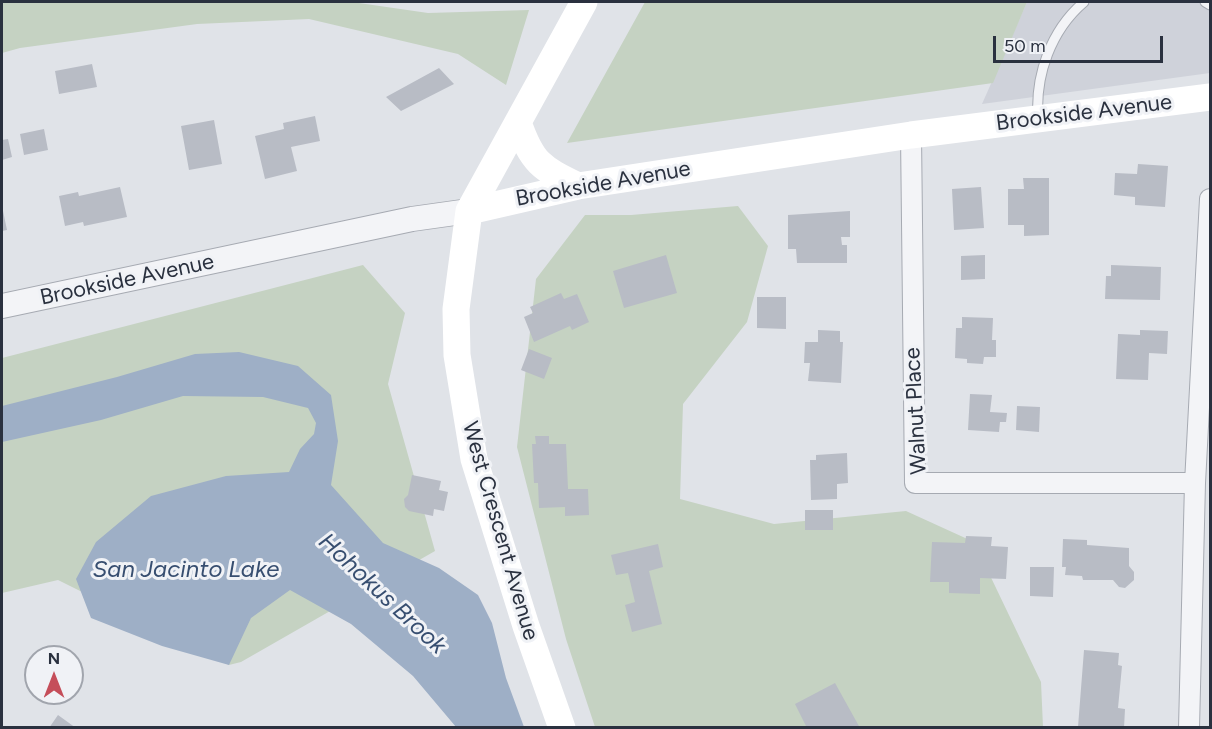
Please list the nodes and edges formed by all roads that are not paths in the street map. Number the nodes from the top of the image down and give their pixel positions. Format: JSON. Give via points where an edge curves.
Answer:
{"nodes":[{"id":1,"x":584,"y":2,"type":"edge"},
{"id":2,"x":1084,"y":2,"type":"edge"},
{"id":3,"x":1205,"y":2,"type":"edge"},
{"id":4,"x":1210,"y":5,"type":"edge"},
{"id":5,"x":1210,"y":97,"type":"edge"},
{"id":6,"x":1038,"y":119,"type":"junction"},
{"id":7,"x":518,"y":122,"type":"junction"},
{"id":8,"x":910,"y":135,"type":"junction"},
{"id":9,"x":578,"y":186,"type":"junction"},
{"id":10,"x":1210,"y":198,"type":"edge"},
{"id":11,"x":469,"y":211,"type":"junction"},
{"id":12,"x":2,"y":306,"type":"edge"},
{"id":13,"x":1195,"y":483,"type":"junction"},
{"id":14,"x":562,"y":728,"type":"edge"},
{"id":15,"x":1189,"y":728,"type":"edge"}],
"edges":[{"from":1,"to":7,"type":"main road","name":"West Crescent Avenue"},
{"from":2,"to":6,"type":"lane","via":[[1052,45],[1042,68],[1036,96]]},
{"from":3,"to":4,"type":"lane"},
{"from":5,"to":6,"type":"main road","name":"Brookside Avenue"},
{"from":6,"to":8,"type":"main road","name":"Brookside Avenue"},
{"from":7,"to":9,"type":"main road","via":[[541,167]]},
{"from":7,"to":11,"type":"main road","name":"West Crescent Avenue"},
{"from":8,"to":9,"type":"main road","name":"Brookside Avenue"},
{"from":8,"to":13,"type":"street","name":"Walnut Place","via":[[915,483]]},
{"from":9,"to":11,"type":"main road","name":"Brookside Avenue"},
{"from":10,"to":13,"type":"street"},
{"from":11,"to":12,"type":"street","name":"Brookside Avenue","via":[[412,219]]},
{"from":11,"to":14,"type":"main road","name":"West Crescent Avenue","via":[[456,309],[463,401],[474,459]]},
{"from":13,"to":15,"type":"street"}]}
